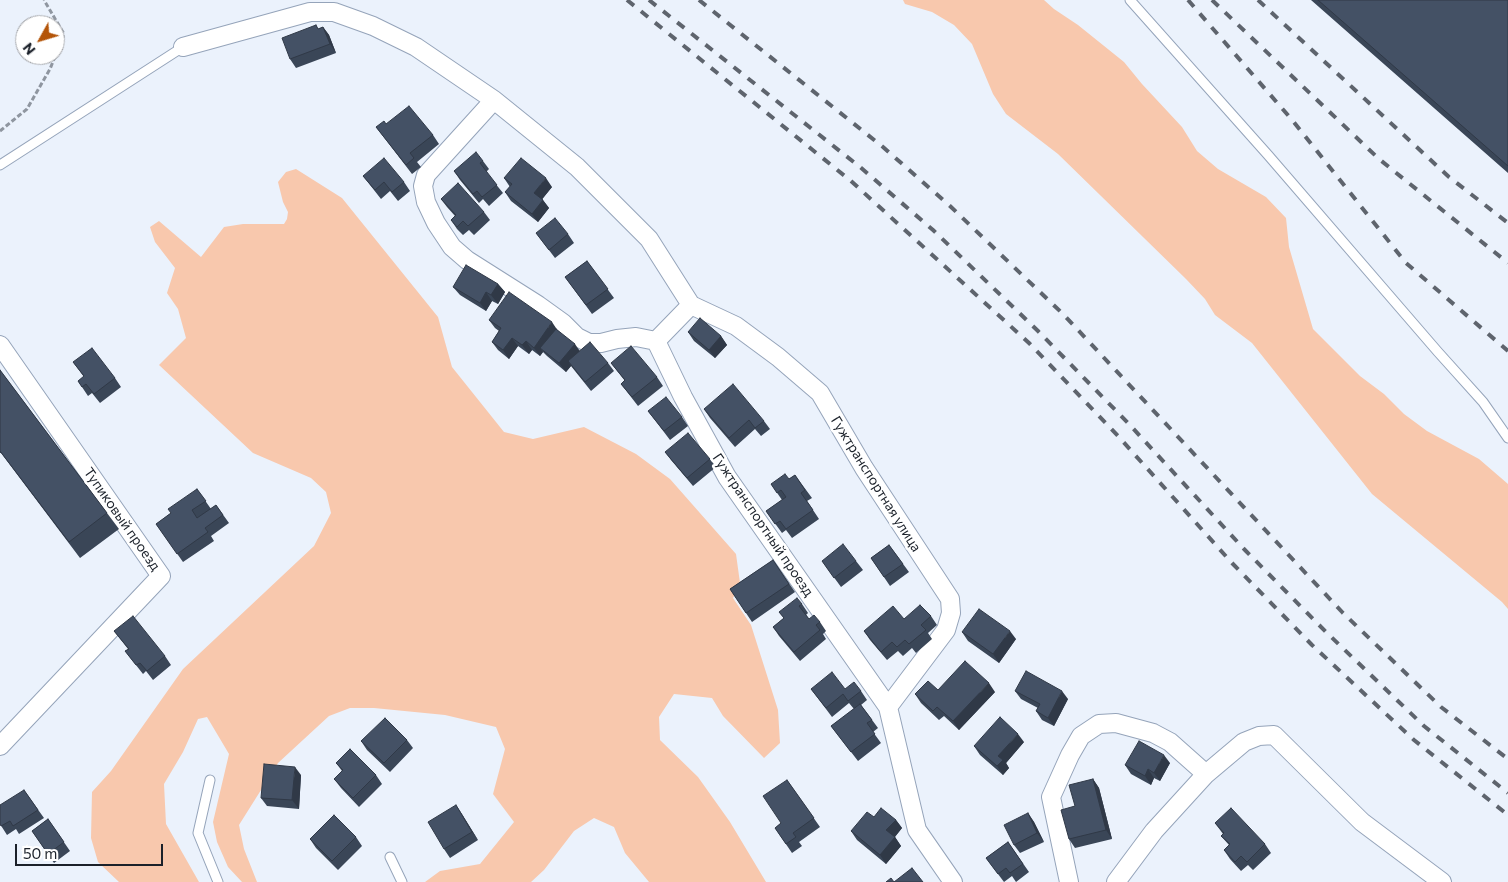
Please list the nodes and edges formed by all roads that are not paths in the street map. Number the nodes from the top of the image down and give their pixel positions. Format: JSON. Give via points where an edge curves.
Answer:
{"nodes":[{"id":1,"x":1130,"y":0,"type":"edge"},
{"id":2,"x":183,"y":46,"type":"joint"},
{"id":3,"x":494,"y":100,"type":"junction"},
{"id":4,"x":0,"y":165,"type":"edge"},
{"id":5,"x":691,"y":305,"type":"junction"},
{"id":6,"x":656,"y":341,"type":"junction"},
{"id":7,"x":0,"y":345,"type":"edge"},
{"id":8,"x":1508,"y":438,"type":"edge"},
{"id":9,"x":888,"y":707,"type":"junction"},
{"id":10,"x":0,"y":746,"type":"edge"},
{"id":11,"x":1206,"y":774,"type":"junction"},
{"id":12,"x":210,"y":780,"type":"dead end"},
{"id":13,"x":390,"y":857,"type":"dead end"},
{"id":14,"x":218,"y":882,"type":"edge"},
{"id":15,"x":402,"y":882,"type":"edge"},
{"id":16,"x":953,"y":882,"type":"edge"},
{"id":17,"x":1069,"y":882,"type":"edge"},
{"id":18,"x":1116,"y":882,"type":"edge"},
{"id":19,"x":1442,"y":882,"type":"edge"}],
"edges":[{"from":1,"to":8,"type":"lane","via":[[1483,402]]},
{"from":2,"to":3,"type":"street","via":[[310,12],[334,12],[416,47]]},
{"from":2,"to":4,"type":"lane"},
{"from":3,"to":5,"type":"street","via":[[577,167],[649,239]]},
{"from":3,"to":6,"type":"street","via":[[424,180],[426,202],[446,239],[467,260],[538,304],[577,337],[589,343],[636,337]]},
{"from":5,"to":6,"type":"street"},
{"from":5,"to":9,"type":"street","name":"Гужтранспортная улица","via":[[736,326],[778,356],[820,393],[864,468],[950,599],[952,612],[946,630]]},
{"from":6,"to":9,"type":"street","name":"Гужтранспортный проезд","via":[[727,477]]},
{"from":7,"to":10,"type":"street","name":"Тупиковый проезд","via":[[161,576]]},
{"from":9,"to":16,"type":"street","name":"Гужтранспортный проезд","via":[[917,830]]},
{"from":11,"to":17,"type":"street","via":[[1170,742],[1135,726],[1099,724],[1081,736],[1051,796]]},
{"from":11,"to":18,"type":"street","via":[[1154,831]]},
{"from":11,"to":19,"type":"street","via":[[1244,742],[1259,736],[1274,736],[1362,822]]},
{"from":12,"to":14,"type":"lane","via":[[198,833]]},
{"from":13,"to":15,"type":"lane"}]}
